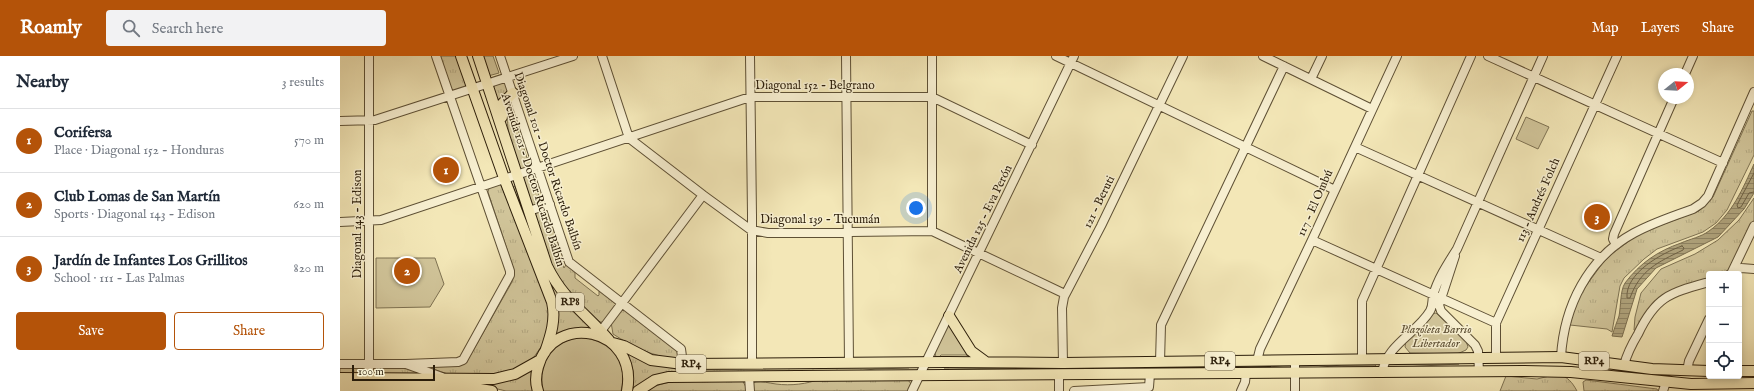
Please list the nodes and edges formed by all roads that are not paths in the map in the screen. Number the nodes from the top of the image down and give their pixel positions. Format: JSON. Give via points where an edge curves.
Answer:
{"nodes":[{"id":1,"x":369,"y":56,"type":"edge"},
{"id":2,"x":436,"y":56,"type":"edge"},
{"id":3,"x":461,"y":56,"type":"edge"},
{"id":4,"x":478,"y":56,"type":"edge"},
{"id":5,"x":500,"y":56,"type":"edge"},
{"id":6,"x":573,"y":56,"type":"edge"},
{"id":7,"x":602,"y":56,"type":"edge"},
{"id":8,"x":750,"y":56,"type":"edge"},
{"id":9,"x":846,"y":56,"type":"edge"},
{"id":10,"x":932,"y":56,"type":"edge"},
{"id":11,"x":1056,"y":56,"type":"edge"},
{"id":12,"x":1183,"y":56,"type":"edge"},
{"id":13,"x":1263,"y":56,"type":"edge"},
{"id":14,"x":1322,"y":56,"type":"edge"},
{"id":15,"x":1397,"y":56,"type":"edge"},
{"id":16,"x":1471,"y":56,"type":"edge"},
{"id":17,"x":1488,"y":56,"type":"edge"},
{"id":18,"x":1543,"y":56,"type":"edge"},
{"id":19,"x":1617,"y":56,"type":"edge"},
{"id":20,"x":1693,"y":56,"type":"edge"},
{"id":21,"x":1072,"y":60,"type":"edge"},
{"id":22,"x":1284,"y":66,"type":"junction"},
{"id":23,"x":1688,"y":68,"type":"edge"},
{"id":24,"x":507,"y":77,"type":"junction"},
{"id":25,"x":1534,"y":77,"type":"junction"},
{"id":26,"x":1311,"y":79,"type":"junction"},
{"id":27,"x":488,"y":84,"type":"junction"},
{"id":28,"x":472,"y":88,"type":"junction"},
{"id":29,"x":1754,"y":92,"type":"edge"},
{"id":30,"x":513,"y":93,"type":"junction"},
{"id":31,"x":450,"y":96,"type":"junction"},
{"id":32,"x":750,"y":97,"type":"junction"},
{"id":33,"x":846,"y":97,"type":"junction"},
{"id":34,"x":932,"y":97,"type":"junction"},
{"id":35,"x":1671,"y":104,"type":"edge"},
{"id":36,"x":1594,"y":105,"type":"junction"},
{"id":37,"x":1159,"y":106,"type":"junction"},
{"id":38,"x":1372,"y":108,"type":"junction"},
{"id":39,"x":340,"y":121,"type":"edge"},
{"id":40,"x":369,"y":122,"type":"junction"},
{"id":41,"x":501,"y":125,"type":"junction"},
{"id":42,"x":1658,"y":134,"type":"junction"},
{"id":43,"x":630,"y":138,"type":"junction"},
{"id":44,"x":1032,"y":145,"type":"junction"},
{"id":45,"x":1246,"y":147,"type":"junction"},
{"id":46,"x":1355,"y":147,"type":"junction"},
{"id":47,"x":1723,"y":163,"type":"junction"},
{"id":48,"x":537,"y":168,"type":"junction"},
{"id":49,"x":517,"y":175,"type":"junction"},
{"id":50,"x":1417,"y":175,"type":"junction"},
{"id":51,"x":504,"y":178,"type":"junction"},
{"id":52,"x":481,"y":186,"type":"junction"},
{"id":53,"x":1335,"y":190,"type":"junction"},
{"id":54,"x":703,"y":195,"type":"junction"},
{"id":55,"x":1478,"y":202,"type":"junction"},
{"id":56,"x":550,"y":204,"type":"junction"},
{"id":57,"x":529,"y":211,"type":"junction"},
{"id":58,"x":369,"y":221,"type":"junction"},
{"id":59,"x":340,"y":222,"type":"edge"},
{"id":60,"x":1754,"y":226,"type":"edge"},
{"id":61,"x":1538,"y":229,"type":"junction"},
{"id":62,"x":751,"y":230,"type":"junction"},
{"id":63,"x":932,"y":230,"type":"junction"},
{"id":64,"x":847,"y":232,"type":"junction"},
{"id":65,"x":1312,"y":240,"type":"junction"},
{"id":66,"x":1616,"y":245,"type":"junction"},
{"id":67,"x":980,"y":253,"type":"junction"},
{"id":68,"x":1601,"y":258,"type":"junction"},
{"id":69,"x":1376,"y":269,"type":"junction"},
{"id":70,"x":1754,"y":269,"type":"edge"},
{"id":71,"x":1732,"y":271,"type":"edge"},
{"id":72,"x":1735,"y":271,"type":"edge"},
{"id":73,"x":1706,"y":283,"type":"edge"},
{"id":74,"x":1065,"y":294,"type":"junction"},
{"id":75,"x":1437,"y":297,"type":"junction"},
{"id":76,"x":621,"y":303,"type":"junction"},
{"id":77,"x":949,"y":316,"type":"junction"},
{"id":78,"x":1496,"y":323,"type":"junction"},
{"id":79,"x":1706,"y":325,"type":"edge"},
{"id":80,"x":601,"y":331,"type":"junction"},
{"id":81,"x":611,"y":341,"type":"junction"},
{"id":82,"x":542,"y":356,"type":"junction"},
{"id":83,"x":1561,"y":357,"type":"junction"},
{"id":84,"x":1479,"y":358,"type":"junction"},
{"id":85,"x":1496,"y":358,"type":"junction"},
{"id":86,"x":1362,"y":359,"type":"junction"},
{"id":87,"x":1386,"y":359,"type":"junction"},
{"id":88,"x":1296,"y":360,"type":"junction"},
{"id":89,"x":1257,"y":361,"type":"junction"},
{"id":90,"x":925,"y":362,"type":"junction"},
{"id":91,"x":986,"y":362,"type":"junction"},
{"id":92,"x":1160,"y":362,"type":"junction"},
{"id":93,"x":752,"y":363,"type":"junction"},
{"id":94,"x":849,"y":363,"type":"junction"},
{"id":95,"x":1063,"y":363,"type":"junction"},
{"id":96,"x":340,"y":364,"type":"edge"},
{"id":97,"x":370,"y":364,"type":"junction"},
{"id":98,"x":406,"y":364,"type":"junction"},
{"id":99,"x":683,"y":364,"type":"junction"},
{"id":100,"x":1624,"y":365,"type":"junction"},
{"id":101,"x":1687,"y":371,"type":"junction"},
{"id":102,"x":1706,"y":371,"type":"edge"},
{"id":103,"x":1742,"y":371,"type":"edge"},
{"id":104,"x":1754,"y":371,"type":"edge"},
{"id":105,"x":1479,"y":372,"type":"junction"},
{"id":106,"x":1246,"y":373,"type":"junction"},
{"id":107,"x":1296,"y":373,"type":"junction"},
{"id":108,"x":1382,"y":373,"type":"junction"},
{"id":109,"x":919,"y":374,"type":"junction"},
{"id":110,"x":1059,"y":374,"type":"junction"},
{"id":111,"x":1150,"y":374,"type":"junction"},
{"id":112,"x":749,"y":377,"type":"junction"},
{"id":113,"x":340,"y":378,"type":"edge"},
{"id":114,"x":444,"y":378,"type":"junction"},
{"id":115,"x":1754,"y":383,"type":"edge"},
{"id":116,"x":369,"y":385,"type":"edge"},
{"id":117,"x":340,"y":387,"type":"edge"},
{"id":118,"x":1665,"y":387,"type":"edge"},
{"id":119,"x":492,"y":391,"type":"edge"},
{"id":120,"x":538,"y":391,"type":"edge"},
{"id":121,"x":627,"y":391,"type":"edge"},
{"id":122,"x":638,"y":391,"type":"edge"},
{"id":123,"x":750,"y":391,"type":"edge"},
{"id":124,"x":912,"y":391,"type":"edge"},
{"id":125,"x":1059,"y":391,"type":"edge"},
{"id":126,"x":1074,"y":391,"type":"edge"},
{"id":127,"x":1241,"y":391,"type":"edge"},
{"id":128,"x":1295,"y":391,"type":"edge"}],
"edges":[{"from":1,"to":40,"type":"street","name":"Diagonal 143 - Edison"},
{"from":2,"to":31,"type":"street"},
{"from":3,"to":28,"type":"main road","name":"Avenida 101 - Doctor Ricardo Balbín","number":"RP8"},
{"from":4,"to":27,"type":"main road","name":"Avenida 101 - Doctor Ricardo Balbín","number":"RP8"},
{"from":5,"to":24,"type":"street","name":"Diagonal 101 - Doctor Ricardo Balbín"},
{"from":6,"to":24,"type":"street"},
{"from":7,"to":43,"type":"street"},
{"from":8,"to":32,"type":"street"},
{"from":9,"to":33,"type":"street"},
{"from":10,"to":34,"type":"street"},
{"from":11,"to":21,"type":"street"},
{"from":12,"to":37,"type":"street","name":"121 - Beruti"},
{"from":13,"to":22,"type":"street"},
{"from":14,"to":26,"type":"street"},
{"from":15,"to":38,"type":"street","name":"117 - El Ombú"},
{"from":16,"to":50,"type":"street"},
{"from":17,"to":25,"type":"street"},
{"from":18,"to":25,"type":"street"},
{"from":19,"to":36,"type":"street","name":"113 - Andrés Folch"},
{"from":20,"to":23,"type":"street"},
{"from":21,"to":37,"type":"street"},
{"from":21,"to":44,"type":"street","name":"Avenida 125 - Eva Perón"},
{"from":22,"to":26,"type":"street"},
{"from":22,"to":45,"type":"street"},
{"from":24,"to":27,"type":"street"},
{"from":24,"to":30,"type":"street","name":"Diagonal 101 - Doctor Ricardo Balbín"},
{"from":25,"to":36,"type":"street"},
{"from":25,"to":55,"type":"street"},
{"from":26,"to":38,"type":"street"},
{"from":27,"to":28,"type":"street"},
{"from":27,"to":41,"type":"main road","name":"Avenida 101 - Doctor Ricardo Balbín","number":"RP8"},
{"from":28,"to":31,"type":"street"},
{"from":28,"to":51,"type":"main road","name":"Avenida 101 - Doctor Ricardo Balbín","number":"RP8"},
{"from":29,"to":47,"type":"street"},
{"from":30,"to":41,"type":"main road","via":[[502,104]]},
{"from":30,"to":48,"type":"street","name":"Diagonal 101 - Doctor Ricardo Balbín"},
{"from":31,"to":40,"type":"street"},
{"from":31,"to":52,"type":"street"},
{"from":32,"to":33,"type":"street","name":"Diagonal 152 - Belgrano"},
{"from":32,"to":43,"type":"street","name":"Diagonal 152 - Belgrano"},
{"from":32,"to":62,"type":"street"},
{"from":33,"to":34,"type":"street","name":"Diagonal 152 - Belgrano"},
{"from":33,"to":64,"type":"street"},
{"from":34,"to":44,"type":"street","name":"Diagonal 152 - Belgrano"},
{"from":34,"to":63,"type":"street"},
{"from":35,"to":42,"type":"street"},
{"from":36,"to":42,"type":"street"},
{"from":36,"to":61,"type":"street","name":"113 - Andrés Folch"},
{"from":37,"to":45,"type":"street"},
{"from":37,"to":74,"type":"street","name":"121 - Beruti"},
{"from":38,"to":46,"type":"street","name":"117 - El Ombú"},
{"from":39,"to":40,"type":"street"},
{"from":40,"to":58,"type":"street","name":"Diagonal 143 - Edison"},
{"from":41,"to":49,"type":"main road","name":"Avenida 101 - Doctor Ricardo Balbín","number":"RP8"},
{"from":42,"to":47,"type":"street"},
{"from":42,"to":66,"type":"street","via":[[1614,234]]},
{"from":43,"to":48,"type":"street","name":"Diagonal 152 - Belgrano"},
{"from":43,"to":54,"type":"street","name":"Diagonal 139 - Tucumán"},
{"from":44,"to":67,"type":"street","name":"Avenida 125 - Eva Perón"},
{"from":45,"to":53,"type":"street"},
{"from":45,"to":92,"type":"street","via":[[1161,325]]},
{"from":46,"to":50,"type":"street"},
{"from":46,"to":53,"type":"street","name":"117 - El Ombú"},
{"from":47,"to":66,"type":"street","via":[[1711,191],[1702,203],[1644,228]]},
{"from":48,"to":49,"type":"street","name":"Diagonal 152 - Belgrano"},
{"from":48,"to":56,"type":"street","name":"Diagonal 101 - Doctor Ricardo Balbín"},
{"from":49,"to":51,"type":"street","name":"Diagonal 152 - Belgrano"},
{"from":49,"to":57,"type":"main road","name":"Avenida 101 - Doctor Ricardo Balbín","number":"RP8"},
{"from":50,"to":55,"type":"street"},
{"from":50,"to":69,"type":"street"},
{"from":51,"to":52,"type":"street","name":"Diagonal 152 - Belgrano"},
{"from":51,"to":82,"type":"main road","name":"Avenida 101 - Doctor Ricardo Balbín","number":"RP8","via":[[554,309],[553,323]]},
{"from":52,"to":58,"type":"street","name":"Diagonal 152 - Belgrano","via":[[381,220]]},
{"from":52,"to":98,"type":"street","via":[[510,275],[463,360]]},
{"from":53,"to":65,"type":"street","name":"117 - El Ombú"},
{"from":54,"to":62,"type":"street","name":"Diagonal 139 - Tucumán"},
{"from":54,"to":76,"type":"street"},
{"from":55,"to":61,"type":"street"},
{"from":55,"to":75,"type":"street","via":[[1457,249],[1453,267]]},
{"from":56,"to":57,"type":"street"},
{"from":56,"to":76,"type":"street","name":"Diagonal 101 - Doctor Ricardo Balbín","via":[[569,262]]},
{"from":57,"to":80,"type":"main road","name":"Avenida 101 - Doctor Ricardo Balbín","number":"RP8","via":[[542,256],[553,279],[566,297]]},
{"from":58,"to":59,"type":"street","name":"Diagonal 152 - Belgrano"},
{"from":58,"to":97,"type":"street","name":"Diagonal 143 - Edison"},
{"from":60,"to":71,"type":"street"},
{"from":61,"to":68,"type":"street"},
{"from":61,"to":78,"type":"street","name":"113 - Andrés Folch"},
{"from":62,"to":64,"type":"street","name":"Diagonal 139 - Tucumán","via":[[768,234]]},
{"from":62,"to":93,"type":"street"},
{"from":63,"to":64,"type":"street","name":"Diagonal 139 - Tucumán"},
{"from":63,"to":67,"type":"street","name":"Diagonal 139 - Tucumán"},
{"from":64,"to":94,"type":"street"},
{"from":65,"to":69,"type":"street"},
{"from":65,"to":89,"type":"street","name":"117 - El Ombú","via":[[1260,349]]},
{"from":66,"to":68,"type":"street"},
{"from":67,"to":74,"type":"street","name":"Diagonal 139 - Tucumán"},
{"from":67,"to":77,"type":"street","name":"Avenida 125 - Eva Perón"},
{"from":68,"to":83,"type":"street","via":[[1572,303],[1563,337]]},
{"from":69,"to":75,"type":"street"},
{"from":69,"to":86,"type":"street","via":[[1362,301]]},
{"from":70,"to":72,"type":"street","via":[[1740,268]]},
{"from":73,"to":100,"type":"street","via":[[1679,291],[1657,303],[1646,317]]},
{"from":74,"to":95,"type":"street","name":"121 - Beruti","via":[[1062,308]]},
{"from":75,"to":78,"type":"street"},
{"from":75,"to":84,"type":"street","via":[[1441,311],[1475,345]]},
{"from":75,"to":87,"type":"street","via":[[1430,312]]},
{"from":76,"to":80,"type":"street"},
{"from":76,"to":99,"type":"street","name":"Diagonal 101 - Doctor Ricardo Balbín","via":[[681,350]]},
{"from":77,"to":90,"type":"street","name":"Avenida 125 - Eva Perón"},
{"from":77,"to":91,"type":"main road","via":[[971,351]]},
{"from":78,"to":85,"type":"street","name":"113 - Andrés Folch"},
{"from":79,"to":101,"type":"street"},
{"from":80,"to":81,"type":"main road","name":"Avenida 101 - Doctor Ricardo Balbín","number":"RP8"},
{"from":81,"to":82,"type":"main road","number":"RP4","via":[[593,334],[566,335],[554,342]]},
{"from":81,"to":99,"type":"main road","number":"RP4","via":[[651,360]]},
{"from":81,"to":121,"type":"main road","name":"Avenida 101 - Doctor Ricardo Balbín","via":[[626,362]]},
{"from":82,"to":114,"type":"main road","number":"RP4","via":[[523,371],[502,378]]},
{"from":82,"to":120,"type":"main road","name":"Avenida 101 - Doctor Ricardo Balbín","via":[[536,374]]},
{"from":83,"to":85,"type":"main road","number":"RP4"},
{"from":83,"to":100,"type":"main road","number":"RP4"},
{"from":84,"to":85,"type":"main road","number":"RP4"},
{"from":84,"to":87,"type":"main road","number":"RP4"},
{"from":84,"to":105,"type":"street"},
{"from":86,"to":87,"type":"main road","number":"RP4"},
{"from":86,"to":88,"type":"main road","number":"RP4"},
{"from":87,"to":108,"type":"street"},
{"from":88,"to":89,"type":"main road","number":"RP4"},
{"from":88,"to":107,"type":"street"},
{"from":89,"to":92,"type":"main road","number":"RP4"},
{"from":90,"to":91,"type":"main road","number":"RP4"},
{"from":90,"to":94,"type":"main road","number":"RP4"},
{"from":90,"to":109,"type":"street","name":"Avenida 125 - Eva Perón"},
{"from":91,"to":95,"type":"main road","number":"RP4"},
{"from":92,"to":95,"type":"main road","number":"RP4"},
{"from":93,"to":94,"type":"main road","number":"RP4"},
{"from":93,"to":99,"type":"main road","number":"RP4"},
{"from":96,"to":97,"type":"street"},
{"from":97,"to":98,"type":"street"},
{"from":97,"to":116,"type":"street","name":"Diagonal 143 - Edison"},
{"from":98,"to":114,"type":"street"},
{"from":100,"to":101,"type":"main road","number":"RP4"},
{"from":101,"to":102,"type":"main road","number":"RP4"},
{"from":103,"to":104,"type":"main road"},
{"from":105,"to":108,"type":"main road","number":"RP4"},
{"from":105,"to":118,"type":"main road","number":"RP4","via":[[1571,372]]},
{"from":106,"to":107,"type":"main road","number":"RP4"},
{"from":106,"to":111,"type":"main road","number":"RP4"},
{"from":106,"to":127,"type":"street"},
{"from":107,"to":108,"type":"main road","number":"RP4"},
{"from":107,"to":128,"type":"street"},
{"from":109,"to":110,"type":"main road","number":"RP4"},
{"from":109,"to":112,"type":"main road","number":"RP4"},
{"from":109,"to":124,"type":"street","name":"Avenida 125 - Eva Perón"},
{"from":110,"to":111,"type":"main road","number":"RP4"},
{"from":110,"to":125,"type":"street"},
{"from":111,"to":126,"type":"street","via":[[1149,388]]},
{"from":112,"to":122,"type":"main road","number":"RP4","via":[[668,377],[655,380]]},
{"from":112,"to":123,"type":"street"},
{"from":113,"to":116,"type":"main road","number":"RP4"},
{"from":114,"to":116,"type":"main road","number":"RP4"},
{"from":115,"to":118,"type":"main road","number":"RP4"},
{"from":116,"to":117,"type":"main road","number":"RP4"},
{"from":116,"to":119,"type":"main road","number":"RP4","via":[[462,386]]}]}
